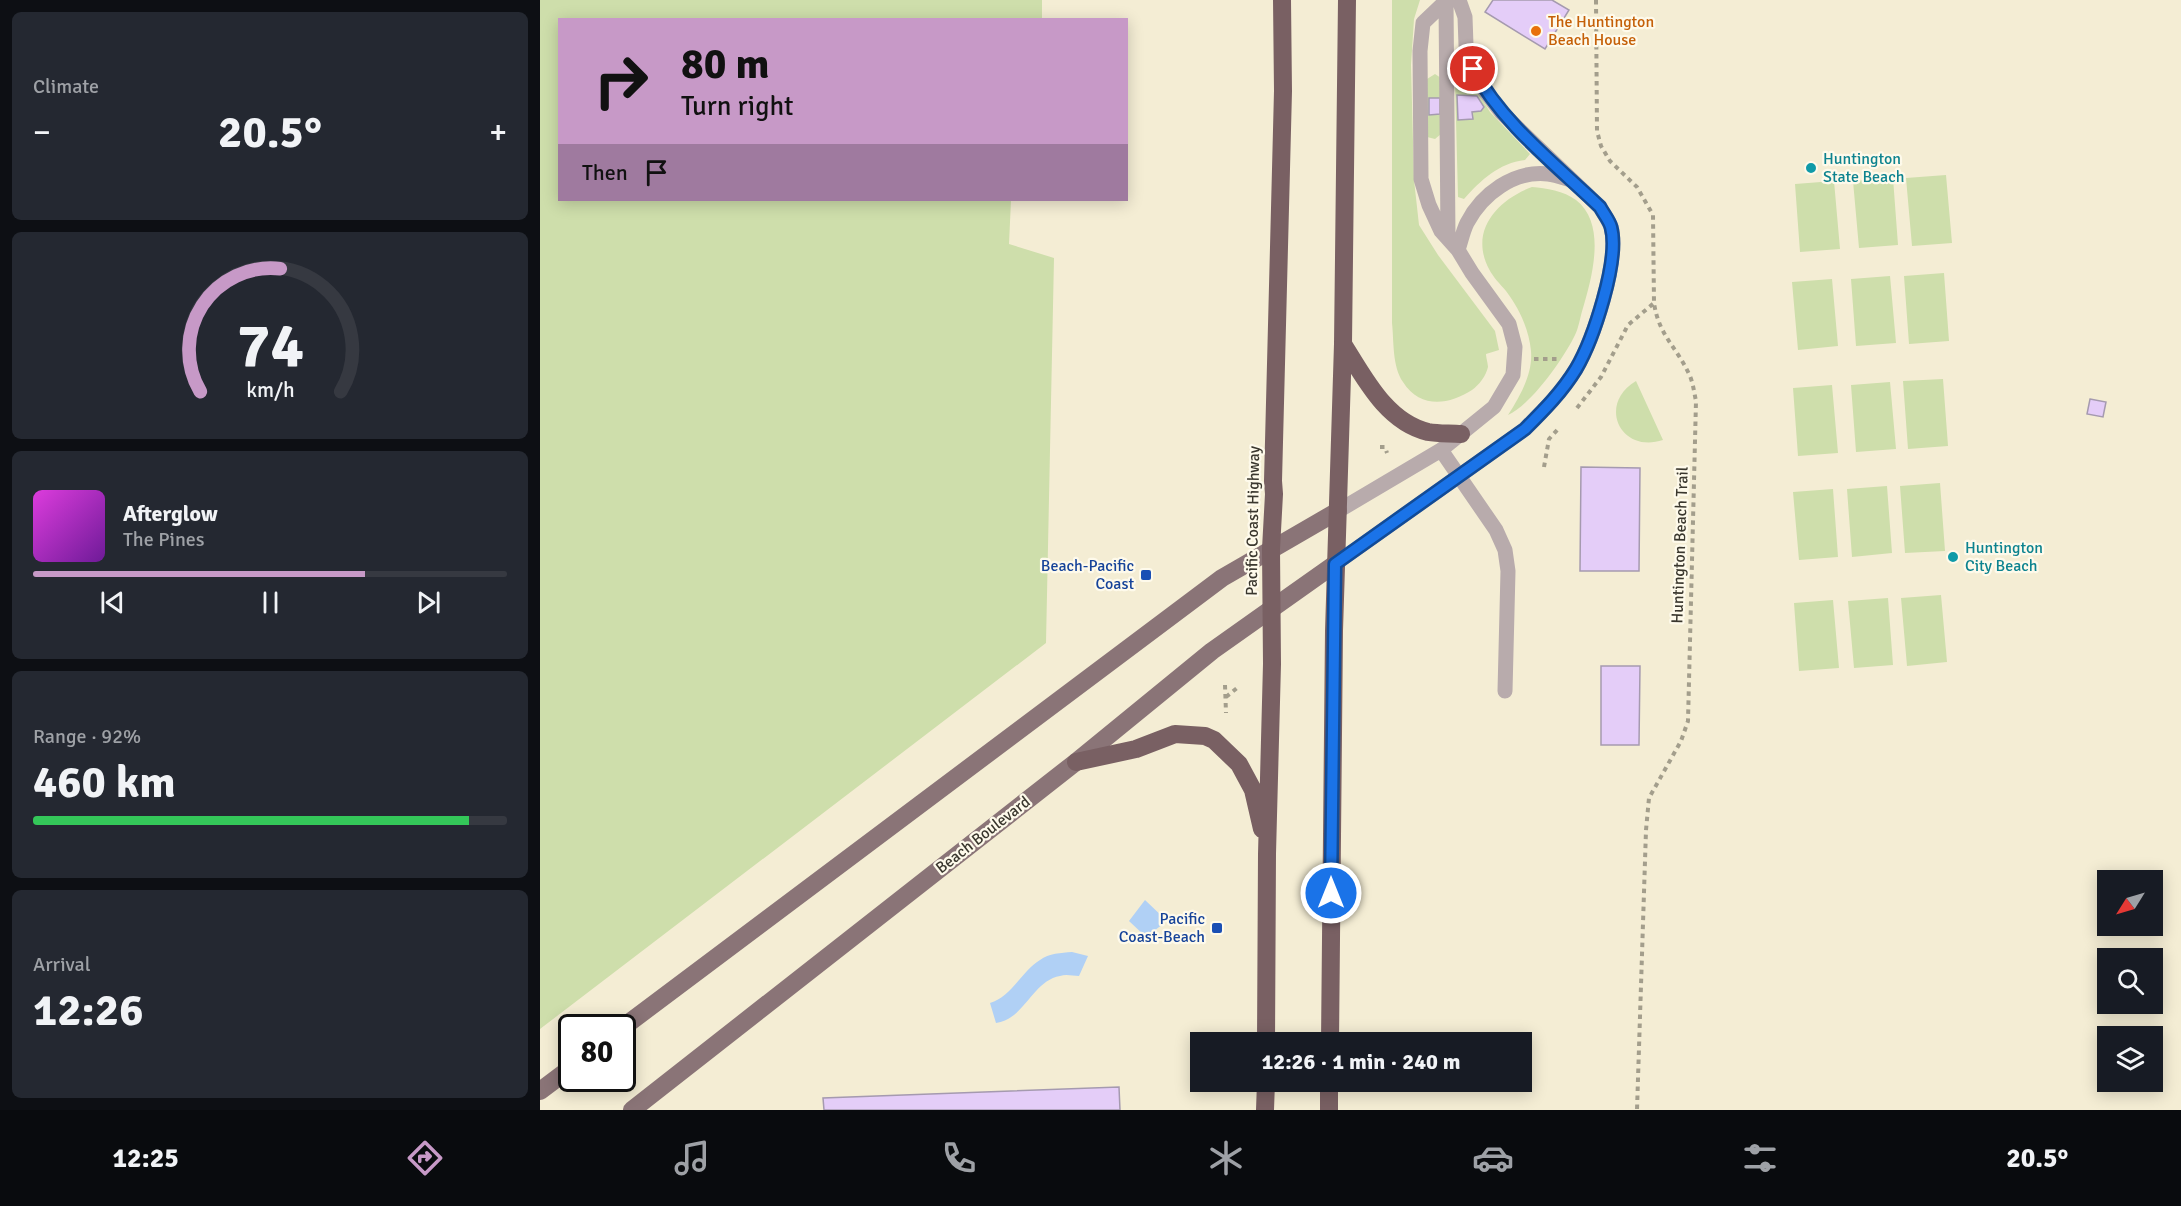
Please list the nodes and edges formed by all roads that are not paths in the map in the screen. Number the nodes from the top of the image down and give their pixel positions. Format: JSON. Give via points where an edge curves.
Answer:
{"nodes":[{"id":1,"x":1282,"y":0,"type":"edge"},
{"id":2,"x":1347,"y":0,"type":"edge"},
{"id":3,"x":1451,"y":0,"type":"edge"},
{"id":4,"x":1571,"y":180,"type":"junction"},
{"id":5,"x":1453,"y":244,"type":"junction"},
{"id":6,"x":1343,"y":344,"type":"junction"},
{"id":7,"x":1461,"y":434,"type":"junction"},
{"id":8,"x":1441,"y":450,"type":"junction"},
{"id":9,"x":1458,"y":477,"type":"junction"},
{"id":10,"x":1338,"y":511,"type":"junction"},
{"id":11,"x":1271,"y":549,"type":"junction"},
{"id":12,"x":1335,"y":564,"type":"junction"},
{"id":13,"x":1272,"y":608,"type":"junction"},
{"id":14,"x":1505,"y":691,"type":"dead end"},
{"id":15,"x":1076,"y":762,"type":"junction"},
{"id":16,"x":1267,"y":854,"type":"junction"},
{"id":17,"x":636,"y":1017,"type":"edge"},
{"id":18,"x":1266,"y":1032,"type":"edge"},
{"id":19,"x":1330,"y":1032,"type":"edge"},
{"id":20,"x":558,"y":1078,"type":"edge"},
{"id":21,"x":540,"y":1091,"type":"edge"},
{"id":22,"x":1266,"y":1092,"type":"edge"},
{"id":23,"x":1329,"y":1092,"type":"edge"},
{"id":24,"x":632,"y":1110,"type":"edge"},
{"id":25,"x":1265,"y":1110,"type":"edge"},
{"id":26,"x":1329,"y":1110,"type":"edge"}],
"edges":[{"from":1,"to":11,"type":"highway","name":"Pacific Coast Highway"},
{"from":2,"to":6,"type":"highway"},
{"from":3,"to":4,"type":"lane","via":[[1465,16],[1466,45],[1484,90],[1501,112]]},
{"from":3,"to":5,"type":"lane"},
{"from":3,"to":5,"type":"lane","via":[[1423,23],[1421,179],[1441,231]]},
{"from":4,"to":5,"type":"lane","via":[[1532,174],[1503,184],[1482,200]]},
{"from":4,"to":9,"type":"lane","via":[[1600,207],[1611,227],[1613,253],[1593,332],[1577,367],[1552,402],[1525,429]]},
{"from":5,"to":7,"type":"lane","via":[[1509,324],[1515,347],[1513,375],[1494,407]]},
{"from":6,"to":7,"type":"highway","via":[[1379,400],[1401,419],[1429,432]]},
{"from":6,"to":10,"type":"highway"},
{"from":7,"to":8,"type":"lane"},
{"from":8,"to":9,"type":"lane"},
{"from":8,"to":10,"type":"lane"},
{"from":9,"to":12,"type":"lane"},
{"from":9,"to":14,"type":"lane","via":[[1496,530],[1505,550]]},
{"from":10,"to":11,"type":"main road"},
{"from":10,"to":12,"type":"highway"},
{"from":11,"to":13,"type":"highway","name":"Pacific Coast Highway"},
{"from":11,"to":17,"type":"main road","via":[[1212,585]]},
{"from":12,"to":13,"type":"main road","name":"Beach Boulevard"},
{"from":12,"to":19,"type":"highway"},
{"from":13,"to":15,"type":"main road","name":"Beach Boulevard","via":[[1212,651]]},
{"from":13,"to":16,"type":"highway","name":"Pacific Coast Highway"},
{"from":15,"to":16,"type":"highway","via":[[1136,749],[1175,734],[1205,736],[1239,764],[1253,790]]},
{"from":15,"to":24,"type":"main road","name":"Beach Boulevard"},
{"from":16,"to":18,"type":"highway","name":"Pacific Coast Highway"},
{"from":20,"to":21,"type":"main road"},
{"from":22,"to":25,"type":"highway"},
{"from":23,"to":26,"type":"highway"}]}
